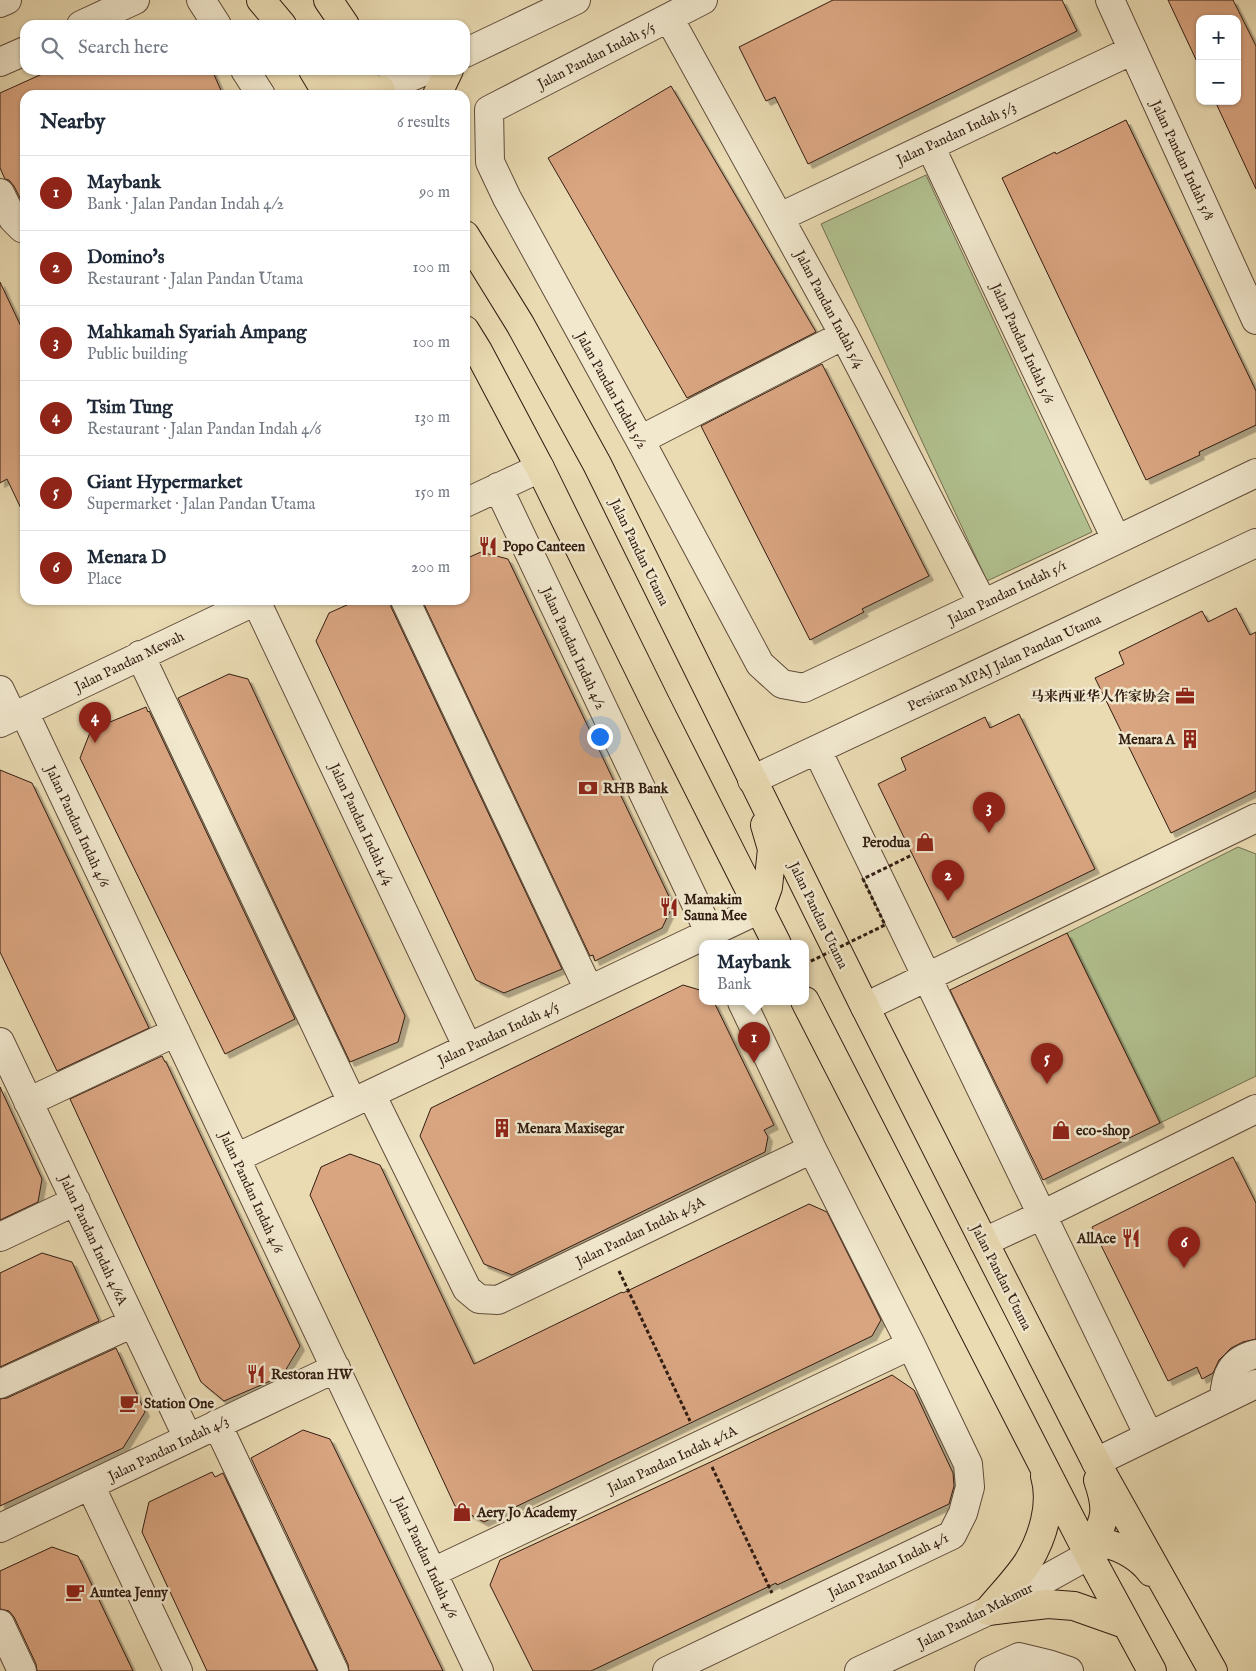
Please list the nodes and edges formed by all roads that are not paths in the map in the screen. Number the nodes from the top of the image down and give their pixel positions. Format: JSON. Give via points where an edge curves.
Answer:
{"nodes":[{"id":1,"x":7,"y":0,"type":"edge"},
{"id":2,"x":135,"y":0,"type":"edge"},
{"id":3,"x":201,"y":0,"type":"edge"},
{"id":4,"x":261,"y":0,"type":"edge"},
{"id":5,"x":576,"y":0,"type":"edge"},
{"id":6,"x":703,"y":0,"type":"edge"},
{"id":7,"x":1110,"y":0,"type":"edge"},
{"id":8,"x":0,"y":3,"type":"edge"},
{"id":9,"x":669,"y":18,"type":"junction"},
{"id":10,"x":92,"y":20,"type":"edge"},
{"id":11,"x":214,"y":20,"type":"edge"},
{"id":12,"x":278,"y":20,"type":"edge"},
{"id":13,"x":1133,"y":50,"type":"junction"},
{"id":14,"x":470,"y":51,"type":"edge"},
{"id":15,"x":20,"y":53,"type":"edge"},
{"id":16,"x":0,"y":62,"type":"edge"},
{"id":17,"x":249,"y":75,"type":"edge"},
{"id":18,"x":316,"y":75,"type":"edge"},
{"id":19,"x":343,"y":75,"type":"edge"},
{"id":20,"x":414,"y":75,"type":"edge"},
{"id":21,"x":447,"y":75,"type":"edge"},
{"id":22,"x":379,"y":88,"type":"edge"},
{"id":23,"x":258,"y":90,"type":"edge"},
{"id":24,"x":325,"y":90,"type":"edge"},
{"id":25,"x":439,"y":90,"type":"edge"},
{"id":26,"x":489,"y":110,"type":"joint"},
{"id":27,"x":930,"y":146,"type":"junction"},
{"id":28,"x":0,"y":193,"type":"edge"},
{"id":29,"x":780,"y":217,"type":"junction"},
{"id":30,"x":20,"y":226,"type":"edge"},
{"id":31,"x":470,"y":243,"type":"edge"},
{"id":32,"x":1256,"y":320,"type":"edge"},
{"id":33,"x":844,"y":335,"type":"junction"},
{"id":34,"x":470,"y":338,"type":"edge"},
{"id":35,"x":640,"y":440,"type":"junction"},
{"id":36,"x":540,"y":468,"type":"junction"},
{"id":37,"x":1256,"y":473,"type":"edge"},
{"id":38,"x":498,"y":487,"type":"junction"},
{"id":39,"x":470,"y":501,"type":"edge"},
{"id":40,"x":1116,"y":539,"type":"junction"},
{"id":41,"x":1256,"y":543,"type":"edge"},
{"id":42,"x":983,"y":604,"type":"junction"},
{"id":43,"x":248,"y":605,"type":"edge"},
{"id":44,"x":259,"y":605,"type":"edge"},
{"id":45,"x":407,"y":605,"type":"edge"},
{"id":46,"x":140,"y":656,"type":"junction"},
{"id":47,"x":760,"y":664,"type":"joint"},
{"id":48,"x":0,"y":690,"type":"edge"},
{"id":49,"x":12,"y":717,"type":"edge"},
{"id":50,"x":817,"y":750,"type":"junction"},
{"id":51,"x":752,"y":780,"type":"junction"},
{"id":52,"x":1256,"y":818,"type":"edge"},
{"id":53,"x":760,"y":909,"type":"junction"},
{"id":54,"x":712,"y":939,"type":"edge"},
{"id":55,"x":775,"y":940,"type":"edge"},
{"id":56,"x":699,"y":944,"type":"edge"},
{"id":57,"x":927,"y":977,"type":"junction"},
{"id":58,"x":589,"y":990,"type":"junction"},
{"id":59,"x":743,"y":1005,"type":"edge"},
{"id":60,"x":807,"y":1005,"type":"edge"},
{"id":61,"x":865,"y":1007,"type":"junction"},
{"id":62,"x":176,"y":1032,"type":"junction"},
{"id":63,"x":0,"y":1042,"type":"edge"},
{"id":64,"x":468,"y":1048,"type":"junction"},
{"id":65,"x":362,"y":1098,"type":"junction"},
{"id":66,"x":28,"y":1102,"type":"junction"},
{"id":67,"x":1256,"y":1109,"type":"edge"},
{"id":68,"x":812,"y":1149,"type":"junction"},
{"id":69,"x":236,"y":1158,"type":"junction"},
{"id":70,"x":76,"y":1202,"type":"junction"},
{"id":71,"x":1042,"y":1215,"type":"junction"},
{"id":72,"x":0,"y":1237,"type":"edge"},
{"id":73,"x":984,"y":1242,"type":"junction"},
{"id":74,"x":133,"y":1323,"type":"junction"},
{"id":75,"x":911,"y":1345,"type":"junction"},
{"id":76,"x":1256,"y":1354,"type":"edge"},
{"id":77,"x":336,"y":1368,"type":"junction"},
{"id":78,"x":0,"y":1384,"type":"edge"},
{"id":79,"x":1256,"y":1384,"type":"edge"},
{"id":80,"x":1224,"y":1399,"type":"junction"},
{"id":81,"x":217,"y":1424,"type":"junction"},
{"id":82,"x":1149,"y":1436,"type":"junction"},
{"id":83,"x":188,"y":1438,"type":"junction"},
{"id":84,"x":1091,"y":1451,"type":"junction"},
{"id":85,"x":1041,"y":1460,"type":"junction"},
{"id":86,"x":90,"y":1485,"type":"junction"},
{"id":87,"x":0,"y":1528,"type":"edge"},
{"id":88,"x":1088,"y":1555,"type":"junction"},
{"id":89,"x":433,"y":1572,"type":"junction"},
{"id":90,"x":1172,"y":1597,"type":"junction"},
{"id":91,"x":988,"y":1611,"type":"junction"},
{"id":92,"x":0,"y":1624,"type":"edge"},
{"id":93,"x":1125,"y":1624,"type":"junction"},
{"id":94,"x":22,"y":1671,"type":"edge"},
{"id":95,"x":178,"y":1671,"type":"edge"},
{"id":96,"x":334,"y":1671,"type":"edge"},
{"id":97,"x":480,"y":1671,"type":"edge"},
{"id":98,"x":666,"y":1671,"type":"edge"},
{"id":99,"x":860,"y":1671,"type":"edge"},
{"id":100,"x":989,"y":1671,"type":"edge"},
{"id":101,"x":1069,"y":1671,"type":"edge"},
{"id":102,"x":1152,"y":1671,"type":"edge"},
{"id":103,"x":1213,"y":1671,"type":"edge"}],
"edges":[{"from":1,"to":8,"type":"street"},
{"from":2,"to":10,"type":"street"},
{"from":3,"to":11,"type":"street"},
{"from":4,"to":12,"type":"main road"},
{"from":5,"to":14,"type":"street"},
{"from":6,"to":9,"type":"street","name":"Jalan Pandan Indah 5/5"},
{"from":7,"to":13,"type":"street","name":"Jalan Pandan Indah 5/8"},
{"from":9,"to":26,"type":"street","name":"Jalan Pandan Indah 5/5"},
{"from":9,"to":29,"type":"street","name":"Jalan Pandan Indah 5/4"},
{"from":13,"to":27,"type":"street","name":"Jalan Pandan Indah 5/3"},
{"from":13,"to":32,"type":"street","name":"Jalan Pandan Indah 5/8"},
{"from":15,"to":16,"type":"street"},
{"from":17,"to":23,"type":"street"},
{"from":18,"to":24,"type":"main road"},
{"from":19,"to":22,"type":"main road"},
{"from":20,"to":22,"type":"street"},
{"from":21,"to":25,"type":"main road"},
{"from":26,"to":35,"type":"street","name":"Jalan Pandan Indah 5/2","via":[[490,162]]},
{"from":27,"to":29,"type":"street","name":"Jalan Pandan Indah 5/3"},
{"from":27,"to":40,"type":"street","name":"Jalan Pandan Indah 5/6"},
{"from":28,"to":30,"type":"street"},
{"from":29,"to":33,"type":"street","name":"Jalan Pandan Indah 5/4"},
{"from":31,"to":51,"type":"main road","name":"Jalan Pandan Utama","via":[[520,324],[597,464]]},
{"from":33,"to":35,"type":"street"},
{"from":33,"to":42,"type":"street","name":"Jalan Pandan Indah 5/4"},
{"from":34,"to":36,"type":"main road"},
{"from":35,"to":47,"type":"street","name":"Jalan Pandan Indah 5/2"},
{"from":36,"to":38,"type":"street"},
{"from":36,"to":53,"type":"main road"},
{"from":37,"to":40,"type":"street","name":"Jalan Pandan Indah 5/1"},
{"from":38,"to":39,"type":"street"},
{"from":38,"to":54,"type":"street","name":"Jalan Pandan Indah 4/2"},
{"from":40,"to":42,"type":"street","name":"Jalan Pandan Indah 5/1"},
{"from":41,"to":50,"type":"street","name":"Persiaran MPAJ Jalan Pandan Utama"},
{"from":42,"to":47,"type":"street","name":"Jalan Pandan Indah 5/1","via":[[804,688],[782,684]]},
{"from":43,"to":46,"type":"street","name":"Jalan Pandan Mewah"},
{"from":44,"to":64,"type":"street","name":"Jalan Pandan Indah 4/4"},
{"from":45,"to":58,"type":"street"},
{"from":46,"to":49,"type":"street","name":"Jalan Pandan Mewah"},
{"from":46,"to":65,"type":"street","name":"Jalan Pandan Indah 4/3A"},
{"from":48,"to":49,"type":"street","name":"Jalan Pandan Indah 4/6"},
{"from":49,"to":62,"type":"street","name":"Jalan Pandan Indah 4/6"},
{"from":50,"to":51,"type":"street","name":"Persiaran MPAJ Jalan Pandan Utama"},
{"from":50,"to":57,"type":"street"},
{"from":51,"to":53,"type":"main road","via":[[772,849],[768,887]]},
{"from":51,"to":61,"type":"main road","name":"Jalan Pandan Utama"},
{"from":52,"to":57,"type":"street"},
{"from":53,"to":54,"type":"street","name":"Jalan Pandan Indah 4/5"},
{"from":53,"to":55,"type":"main road"},
{"from":56,"to":58,"type":"street","name":"Jalan Pandan Indah 4/5"},
{"from":57,"to":61,"type":"street"},
{"from":57,"to":71,"type":"street"},
{"from":58,"to":64,"type":"street","name":"Jalan Pandan Indah 4/5"},
{"from":59,"to":68,"type":"street"},
{"from":60,"to":85,"type":"main road"},
{"from":61,"to":73,"type":"main road","name":"Jalan Pandan Utama"},
{"from":62,"to":66,"type":"street"},
{"from":62,"to":69,"type":"street","name":"Jalan Pandan Indah 4/6"},
{"from":63,"to":66,"type":"street","name":"Jalan Pandan Indah 4/6A"},
{"from":64,"to":65,"type":"street","name":"Jalan Pandan Indah 4/5"},
{"from":65,"to":68,"type":"street","name":"Jalan Pandan Indah 4/3A","via":[[467,1289],[479,1299],[498,1300]]},
{"from":65,"to":69,"type":"street","name":"Jalan Pandan Indah 4/5"},
{"from":66,"to":70,"type":"street","name":"Jalan Pandan Indah 4/6A"},
{"from":67,"to":71,"type":"street"},
{"from":68,"to":75,"type":"street"},
{"from":69,"to":77,"type":"street","name":"Jalan Pandan Indah 4/6"},
{"from":70,"to":72,"type":"street"},
{"from":70,"to":74,"type":"street","name":"Jalan Pandan Indah 4/6A"},
{"from":71,"to":73,"type":"street"},
{"from":71,"to":82,"type":"street"},
{"from":73,"to":84,"type":"main road","name":"Jalan Pandan Utama"},
{"from":74,"to":78,"type":"street"},
{"from":74,"to":83,"type":"street","name":"Jalan Pandan Indah 4/6A"},
{"from":75,"to":89,"type":"street","name":"Jalan Pandan Indah 4/1A"},
{"from":75,"to":98,"type":"street","name":"Jalan Pandan Indah 4/1","via":[[968,1464],[970,1487],[963,1513],[952,1535]]},
{"from":76,"to":80,"type":"street","via":[[1247,1356],[1230,1369]]},
{"from":77,"to":81,"type":"street","name":"Jalan Pandan Indah 4/3"},
{"from":77,"to":89,"type":"street","name":"Jalan Pandan Indah 4/6"},
{"from":79,"to":80,"type":"street"},
{"from":80,"to":82,"type":"street"},
{"from":81,"to":83,"type":"street","name":"Jalan Pandan Indah 4/3"},
{"from":81,"to":96,"type":"street"},
{"from":82,"to":84,"type":"street"},
{"from":83,"to":86,"type":"street","name":"Jalan Pandan Indah 4/3"},
{"from":84,"to":88,"type":"main road","via":[[1105,1510],[1103,1523]]},
{"from":84,"to":90,"type":"main road","name":"Jalan Pandan Utama"},
{"from":85,"to":88,"type":"main road"},
{"from":85,"to":91,"type":"main road","via":[[1049,1502],[1043,1529],[1028,1562]]},
{"from":86,"to":87,"type":"street","name":"Jalan Pandan Indah 4/3"},
{"from":86,"to":95,"type":"street"},
{"from":88,"to":90,"type":"main road","via":[[1105,1543],[1128,1551],[1146,1564]]},
{"from":88,"to":91,"type":"street","name":"Jalan Pandan Makmur"},
{"from":88,"to":93,"type":"main road"},
{"from":89,"to":97,"type":"street","name":"Jalan Pandan Indah 4/6"},
{"from":90,"to":103,"type":"main road"},
{"from":91,"to":93,"type":"main road","via":[[1048,1604],[1074,1606]]},
{"from":91,"to":99,"type":"street","name":"Jalan Pandan Makmur"},
{"from":92,"to":94,"type":"street"},
{"from":93,"to":102,"type":"main road"},
{"from":100,"to":101,"type":"street","via":[[1019,1657]]}]}
